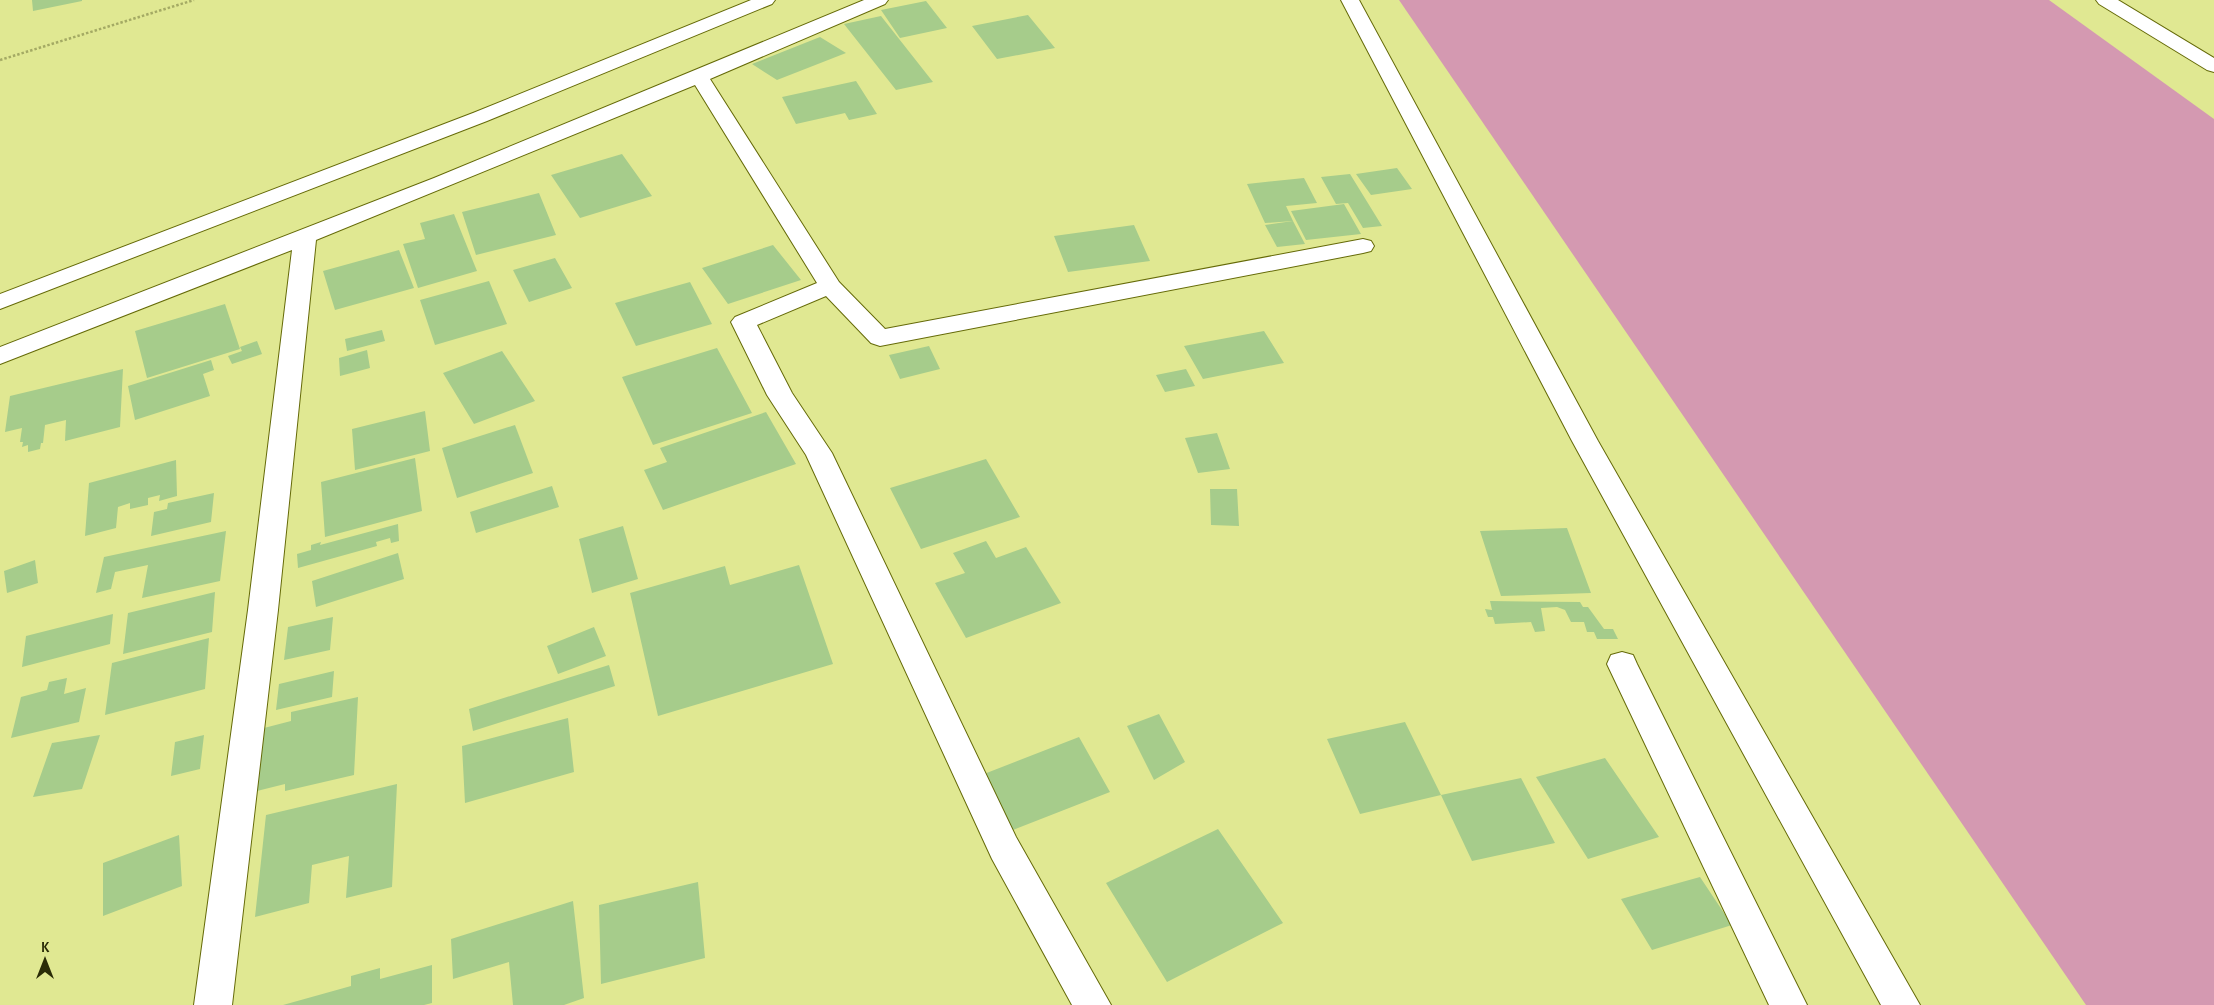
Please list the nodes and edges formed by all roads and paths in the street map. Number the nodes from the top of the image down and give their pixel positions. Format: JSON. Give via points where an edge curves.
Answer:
{"nodes":[{"id":1,"x":194,"y":0,"type":"edge"},
{"id":2,"x":766,"y":0,"type":"edge"},
{"id":3,"x":879,"y":0,"type":"edge"},
{"id":4,"x":1350,"y":0,"type":"edge"},
{"id":5,"x":2105,"y":0,"type":"edge"},
{"id":6,"x":0,"y":60,"type":"edge"},
{"id":7,"x":2214,"y":66,"type":"edge"},
{"id":8,"x":700,"y":78,"type":"junction"},
{"id":9,"x":305,"y":238,"type":"junction"},
{"id":10,"x":1363,"y":246,"type":"dead end"},
{"id":11,"x":830,"y":286,"type":"junction"},
{"id":12,"x":0,"y":302,"type":"edge"},
{"id":13,"x":0,"y":356,"type":"edge"},
{"id":14,"x":1622,"y":664,"type":"dead end"},
{"id":15,"x":212,"y":1005,"type":"edge"},
{"id":16,"x":1092,"y":1005,"type":"edge"},
{"id":17,"x":1788,"y":1005,"type":"edge"},
{"id":18,"x":1901,"y":1005,"type":"edge"}],
"edges":[{"from":1,"to":6,"type":"path"},
{"from":2,"to":12,"type":"street","via":[[619,63]]},
{"from":3,"to":8,"type":"street"},
{"from":4,"to":18,"type":"street","via":[[1585,440]]},
{"from":5,"to":7,"type":"street"},
{"from":8,"to":9,"type":"street"},
{"from":8,"to":11,"type":"street"},
{"from":9,"to":13,"type":"street"},
{"from":9,"to":15,"type":"street","via":[[263,610]]},
{"from":10,"to":11,"type":"street","via":[[880,338]]},
{"from":11,"to":16,"type":"street","via":[[743,322],[780,395],[819,453],[1004,848]]},
{"from":14,"to":17,"type":"street"}]}
